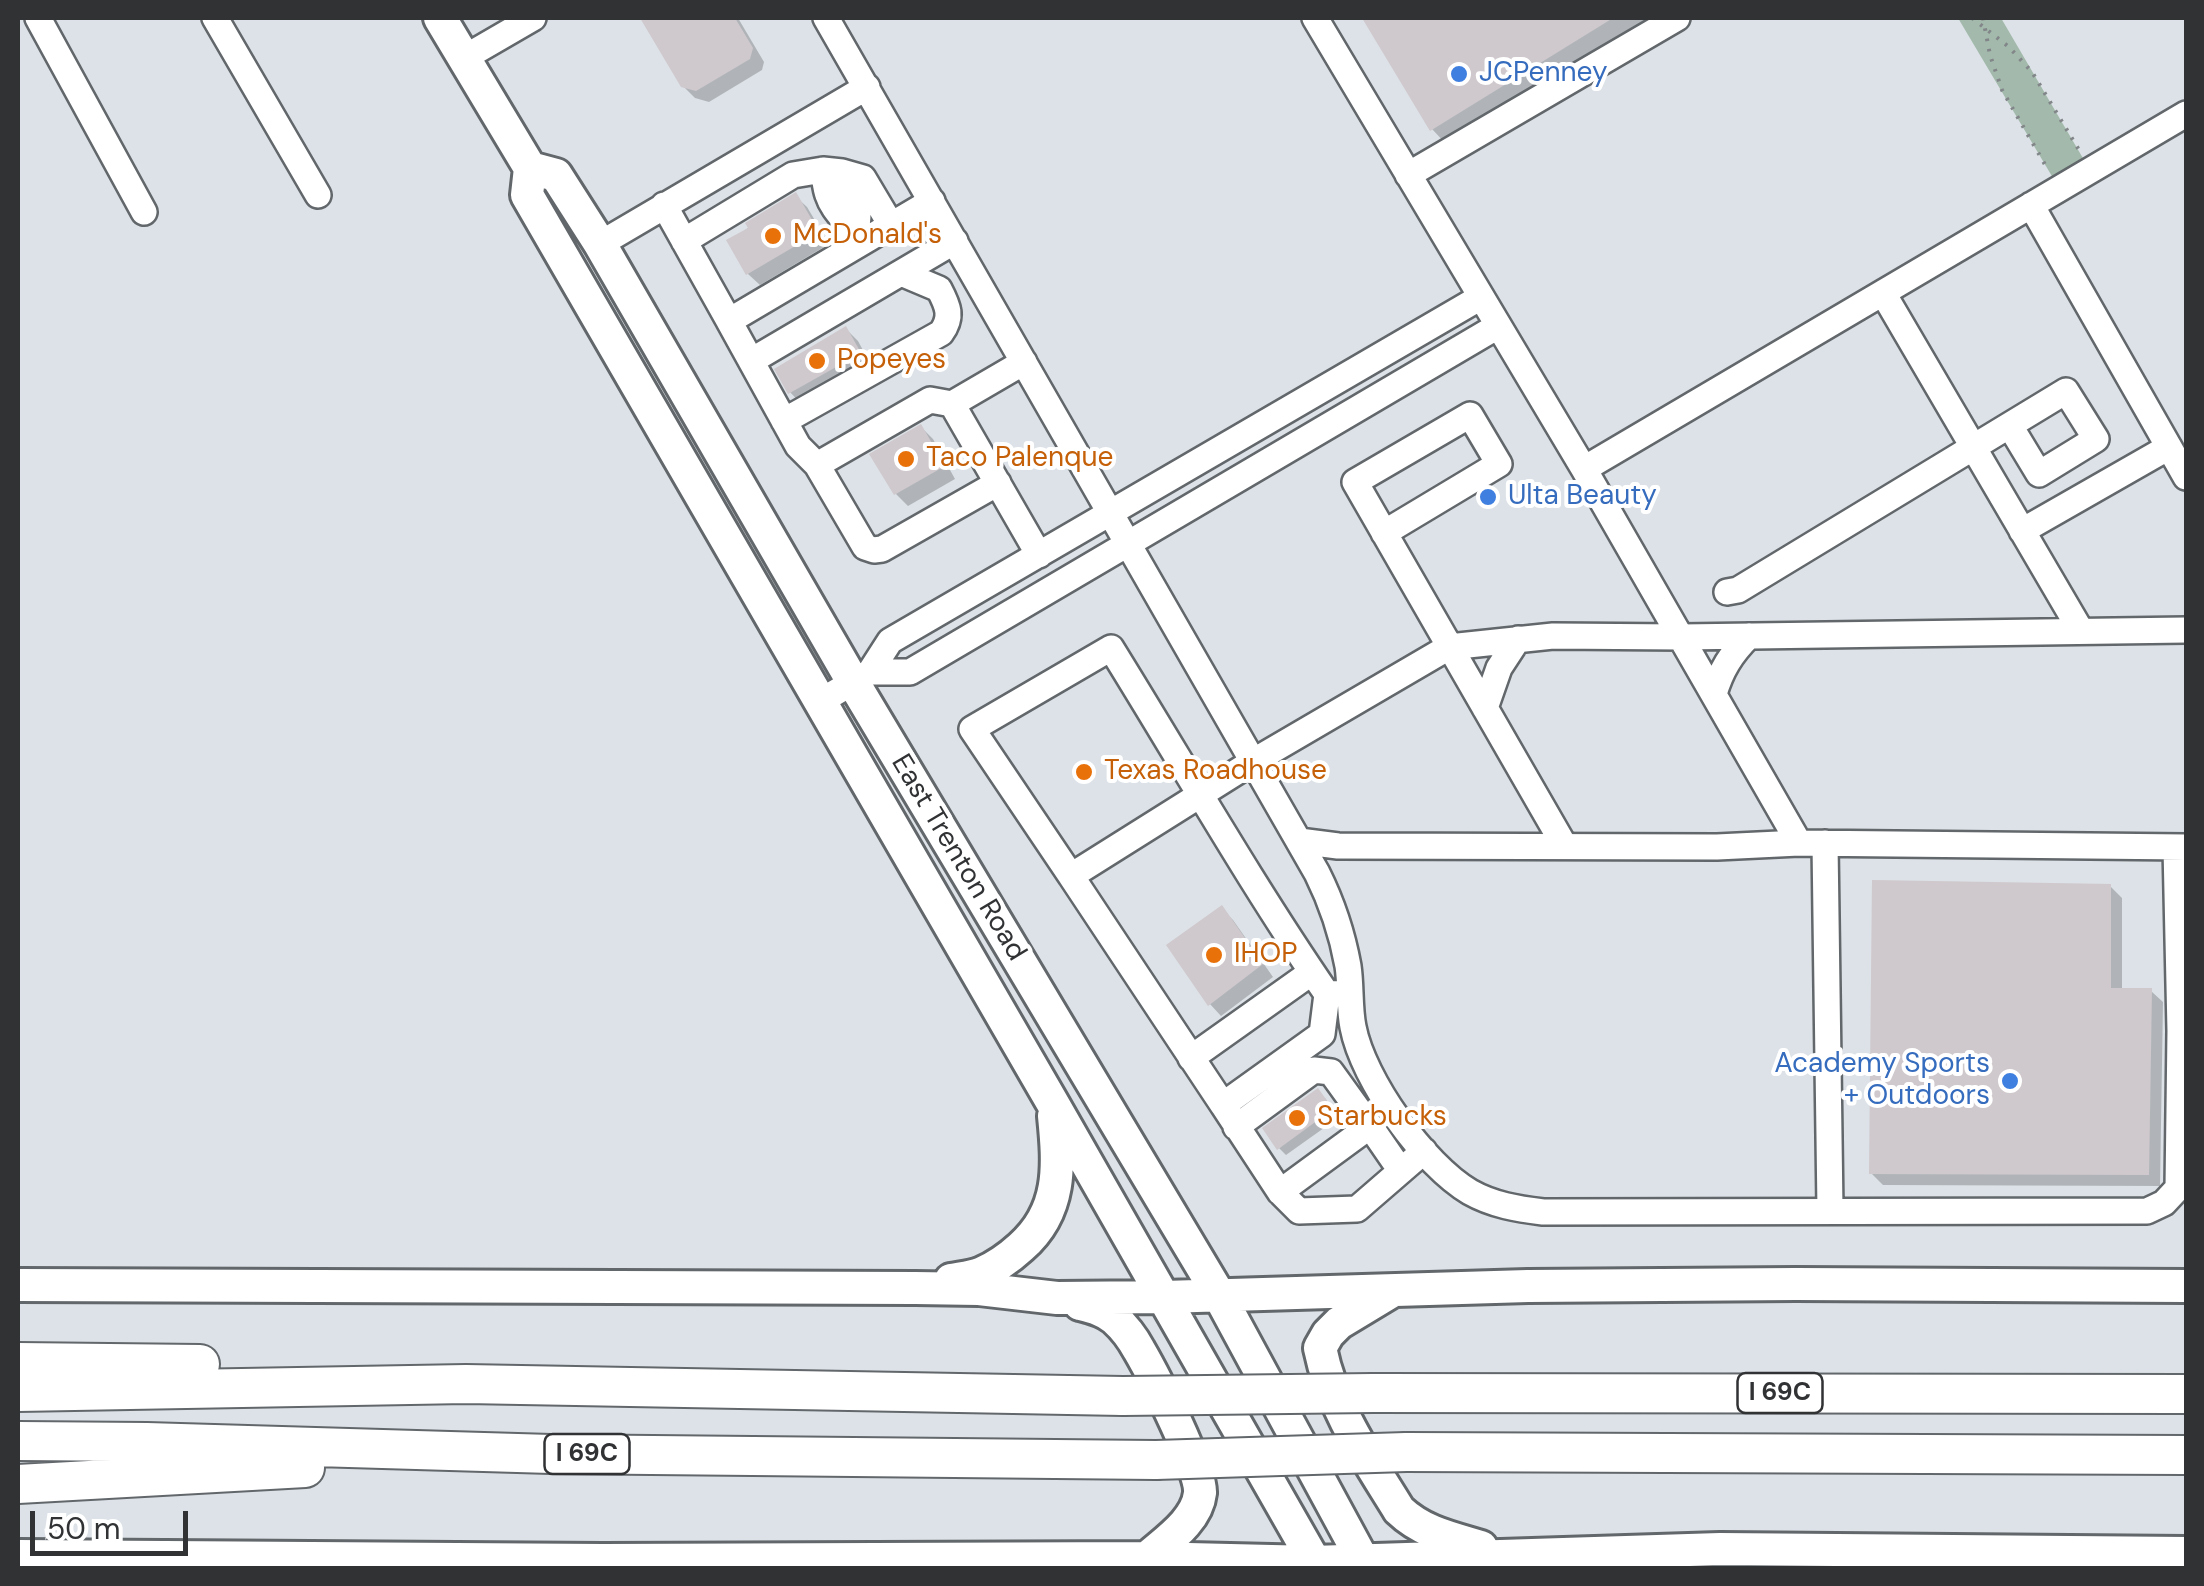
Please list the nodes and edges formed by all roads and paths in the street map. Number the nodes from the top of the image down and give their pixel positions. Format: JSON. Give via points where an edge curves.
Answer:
{"nodes":[{"id":1,"x":38,"y":18,"type":"edge"},
{"id":2,"x":215,"y":18,"type":"edge"},
{"id":3,"x":440,"y":18,"type":"edge"},
{"id":4,"x":532,"y":18,"type":"edge"},
{"id":5,"x":826,"y":18,"type":"edge"},
{"id":6,"x":1315,"y":18,"type":"edge"},
{"id":7,"x":1677,"y":18,"type":"edge"},
{"id":8,"x":1972,"y":18,"type":"edge"},
{"id":9,"x":1983,"y":18,"type":"edge"},
{"id":10,"x":1985,"y":28,"type":"junction"},
{"id":11,"x":464,"y":58,"type":"junction"},
{"id":12,"x":867,"y":87,"type":"junction"},
{"id":13,"x":2186,"y":114,"type":"edge"},
{"id":14,"x":2084,"y":160,"type":"dead end"},
{"id":15,"x":530,"y":168,"type":"junction"},
{"id":16,"x":823,"y":170,"type":"junction"},
{"id":17,"x":1408,"y":176,"type":"junction"},
{"id":18,"x":2053,"y":178,"type":"dead end"},
{"id":19,"x":318,"y":194,"type":"dead end"},
{"id":20,"x":932,"y":201,"type":"junction"},
{"id":21,"x":664,"y":205,"type":"junction"},
{"id":22,"x":2031,"y":206,"type":"junction"},
{"id":23,"x":144,"y":212,"type":"dead end"},
{"id":24,"x":891,"y":225,"type":"junction"},
{"id":25,"x":857,"y":238,"type":"junction"},
{"id":26,"x":684,"y":241,"type":"junction"},
{"id":27,"x":600,"y":244,"type":"junction"},
{"id":28,"x":961,"y":251,"type":"junction"},
{"id":29,"x":901,"y":273,"type":"junction"},
{"id":30,"x":940,"y":289,"type":"junction"},
{"id":31,"x":1883,"y":292,"type":"junction"},
{"id":32,"x":1481,"y":297,"type":"junction"},
{"id":33,"x":729,"y":321,"type":"junction"},
{"id":34,"x":1498,"y":326,"type":"junction"},
{"id":35,"x":751,"y":360,"type":"junction"},
{"id":36,"x":1024,"y":362,"type":"junction"},
{"id":37,"x":952,"y":404,"type":"junction"},
{"id":38,"x":784,"y":420,"type":"junction"},
{"id":39,"x":2010,"y":426,"type":"dead end"},
{"id":40,"x":2170,"y":447,"type":"junction"},
{"id":41,"x":1974,"y":448,"type":"junction"},
{"id":42,"x":817,"y":465,"type":"junction"},
{"id":43,"x":1584,"y":469,"type":"junction"},
{"id":44,"x":2186,"y":477,"type":"edge"},
{"id":45,"x":998,"y":483,"type":"junction"},
{"id":46,"x":1110,"y":514,"type":"junction"},
{"id":47,"x":2022,"y":531,"type":"junction"},
{"id":48,"x":1384,"y":533,"type":"junction"},
{"id":49,"x":1128,"y":544,"type":"junction"},
{"id":50,"x":1039,"y":555,"type":"junction"},
{"id":51,"x":1727,"y":592,"type":"dead end"},
{"id":52,"x":2186,"y":630,"type":"edge"},
{"id":53,"x":2080,"y":631,"type":"junction"},
{"id":54,"x":1749,"y":636,"type":"junction"},
{"id":55,"x":1681,"y":637,"type":"junction"},
{"id":56,"x":1518,"y":638,"type":"junction"},
{"id":57,"x":1449,"y":647,"type":"junction"},
{"id":58,"x":861,"y":677,"type":"junction"},
{"id":59,"x":1714,"y":694,"type":"junction"},
{"id":60,"x":821,"y":701,"type":"junction"},
{"id":61,"x":1485,"y":708,"type":"junction"},
{"id":62,"x":1254,"y":761,"type":"junction"},
{"id":63,"x":1202,"y":794,"type":"junction"},
{"id":64,"x":1300,"y":841,"type":"junction"},
{"id":65,"x":1798,"y":843,"type":"junction"},
{"id":66,"x":1825,"y":844,"type":"junction"},
{"id":67,"x":1564,"y":845,"type":"junction"},
{"id":68,"x":2181,"y":847,"type":"edge"},
{"id":69,"x":1070,"y":876,"type":"junction"},
{"id":70,"x":2182,"y":908,"type":"edge"},
{"id":71,"x":2182,"y":963,"type":"edge"},
{"id":72,"x":1312,"y":972,"type":"junction"},
{"id":73,"x":1339,"y":994,"type":"junction"},
{"id":74,"x":2183,"y":1031,"type":"edge"},
{"id":75,"x":1191,"y":1058,"type":"junction"},
{"id":76,"x":2183,"y":1059,"type":"edge"},
{"id":77,"x":1052,"y":1102,"type":"junction"},
{"id":78,"x":1229,"y":1116,"type":"junction"},
{"id":79,"x":1370,"y":1126,"type":"junction"},
{"id":80,"x":1424,"y":1152,"type":"junction"},
{"id":81,"x":1402,"y":1171,"type":"junction"},
{"id":82,"x":2182,"y":1177,"type":"edge"},
{"id":83,"x":1280,"y":1192,"type":"junction"},
{"id":84,"x":1830,"y":1210,"type":"junction"},
{"id":85,"x":18,"y":1286,"type":"edge"},
{"id":86,"x":2186,"y":1286,"type":"edge"},
{"id":87,"x":915,"y":1288,"type":"junction"},
{"id":88,"x":1396,"y":1289,"type":"junction"},
{"id":89,"x":1219,"y":1295,"type":"junction"},
{"id":90,"x":1057,"y":1298,"type":"junction"},
{"id":91,"x":1164,"y":1298,"type":"junction"},
{"id":92,"x":18,"y":1362,"type":"edge"},
{"id":93,"x":466,"y":1384,"type":"junction"},
{"id":94,"x":18,"y":1392,"type":"edge"},
{"id":95,"x":2186,"y":1394,"type":"edge"},
{"id":96,"x":18,"y":1442,"type":"edge"},
{"id":97,"x":551,"y":1454,"type":"junction"},
{"id":98,"x":2186,"y":1455,"type":"edge"},
{"id":99,"x":2128,"y":1456,"type":"junction"},
{"id":100,"x":2186,"y":1468,"type":"edge"},
{"id":101,"x":18,"y":1484,"type":"edge"},
{"id":102,"x":2186,"y":1553,"type":"edge"},
{"id":103,"x":1509,"y":1555,"type":"junction"},
{"id":104,"x":18,"y":1556,"type":"edge"},
{"id":105,"x":1147,"y":1558,"type":"junction"},
{"id":106,"x":290,"y":1563,"type":"edge"},
{"id":107,"x":369,"y":1564,"type":"edge"},
{"id":108,"x":1074,"y":1564,"type":"edge"},
{"id":109,"x":1364,"y":1564,"type":"edge"},
{"id":110,"x":1316,"y":1565,"type":"edge"},
{"id":111,"x":1468,"y":1568,"type":"edge"}],
"edges":[{"from":1,"to":23,"type":"street"},
{"from":2,"to":19,"type":"street"},
{"from":3,"to":11,"type":"main road","name":"East Trenton Road"},
{"from":4,"to":11,"type":"street"},
{"from":5,"to":12,"type":"street"},
{"from":6,"to":17,"type":"street"},
{"from":7,"to":17,"type":"street"},
{"from":8,"to":10,"type":"path"},
{"from":9,"to":10,"type":"path"},
{"from":10,"to":14,"type":"path","via":[[2032,72]]},
{"from":10,"to":18,"type":"path","via":[[2002,90]]},
{"from":11,"to":15,"type":"main road","name":"East Trenton Road"},
{"from":12,"to":20,"type":"street"},
{"from":12,"to":21,"type":"street"},
{"from":13,"to":22,"type":"street"},
{"from":15,"to":27,"type":"main road","name":"East Trenton Road","via":[[556,175]]},
{"from":15,"to":60,"type":"main road","name":"East Trenton Road","via":[[527,195]]},
{"from":16,"to":24,"type":"street","via":[[863,178]]},
{"from":16,"to":25,"type":"street","via":[[828,196]]},
{"from":16,"to":26,"type":"street","via":[[794,174]]},
{"from":17,"to":32,"type":"street"},
{"from":20,"to":24,"type":"street"},
{"from":20,"to":28,"type":"street"},
{"from":21,"to":26,"type":"street"},
{"from":21,"to":27,"type":"street"},
{"from":22,"to":31,"type":"street"},
{"from":22,"to":40,"type":"street"},
{"from":24,"to":25,"type":"street"},
{"from":25,"to":33,"type":"street"},
{"from":26,"to":33,"type":"street"},
{"from":27,"to":58,"type":"main road","name":"East Trenton Road"},
{"from":28,"to":29,"type":"street"},
{"from":28,"to":30,"type":"street"},
{"from":28,"to":36,"type":"street"},
{"from":29,"to":30,"type":"street"},
{"from":29,"to":35,"type":"street"},
{"from":30,"to":38,"type":"street","via":[[949,308],[941,333]]},
{"from":31,"to":41,"type":"street"},
{"from":31,"to":43,"type":"street"},
{"from":32,"to":34,"type":"street"},
{"from":32,"to":46,"type":"street"},
{"from":33,"to":35,"type":"street"},
{"from":34,"to":43,"type":"street"},
{"from":34,"to":49,"type":"street"},
{"from":35,"to":38,"type":"street"},
{"from":36,"to":37,"type":"street"},
{"from":36,"to":46,"type":"street"},
{"from":37,"to":42,"type":"street","via":[[930,400]]},
{"from":37,"to":45,"type":"street"},
{"from":38,"to":42,"type":"street"},
{"from":39,"to":41,"type":"street"},
{"from":40,"to":44,"type":"street"},
{"from":40,"to":47,"type":"street"},
{"from":41,"to":47,"type":"street"},
{"from":41,"to":51,"type":"street"},
{"from":42,"to":45,"type":"street","via":[[865,547],[874,550]]},
{"from":43,"to":55,"type":"street"},
{"from":45,"to":50,"type":"street"},
{"from":46,"to":49,"type":"street"},
{"from":46,"to":50,"type":"street"},
{"from":47,"to":53,"type":"street"},
{"from":48,"to":48,"type":"street","via":[[1499,464],[1470,415],[1354,482]]},
{"from":48,"to":57,"type":"street"},
{"from":49,"to":58,"type":"street","via":[[910,672]]},
{"from":49,"to":62,"type":"street"},
{"from":50,"to":58,"type":"street","via":[[890,641]]},
{"from":52,"to":53,"type":"street"},
{"from":53,"to":54,"type":"street"},
{"from":54,"to":55,"type":"street"},
{"from":54,"to":59,"type":"street","via":[[1727,661]]},
{"from":55,"to":56,"type":"street"},
{"from":55,"to":59,"type":"street"},
{"from":56,"to":57,"type":"street"},
{"from":56,"to":61,"type":"street"},
{"from":57,"to":61,"type":"street"},
{"from":57,"to":62,"type":"street"},
{"from":58,"to":60,"type":"street"},
{"from":58,"to":89,"type":"main road","name":"East Trenton Road"},
{"from":59,"to":65,"type":"street"},
{"from":60,"to":77,"type":"main road","name":"East Trenton Road"},
{"from":61,"to":67,"type":"street"},
{"from":62,"to":63,"type":"street"},
{"from":62,"to":64,"type":"street"},
{"from":63,"to":69,"type":"street"},
{"from":63,"to":69,"type":"street","via":[[1111,648],[972,729]]},
{"from":63,"to":72,"type":"street"},
{"from":64,"to":67,"type":"street"},
{"from":64,"to":73,"type":"street","via":[[1334,908],[1348,968]]},
{"from":65,"to":66,"type":"street"},
{"from":65,"to":67,"type":"street"},
{"from":66,"to":68,"type":"street"},
{"from":66,"to":84,"type":"street"},
{"from":68,"to":70,"type":"street"},
{"from":69,"to":75,"type":"street"},
{"from":70,"to":71,"type":"street"},
{"from":71,"to":74,"type":"street"},
{"from":72,"to":73,"type":"street"},
{"from":72,"to":75,"type":"street"},
{"from":73,"to":78,"type":"street","via":[[1322,1034]]},
{"from":73,"to":80,"type":"street","via":[[1389,1108]]},
{"from":74,"to":76,"type":"street"},
{"from":75,"to":78,"type":"street"},
{"from":76,"to":82,"type":"street"},
{"from":77,"to":87,"type":"main road","via":[[1058,1149],[1054,1198],[1039,1229],[982,1273]]},
{"from":77,"to":91,"type":"main road","name":"East Trenton Road"},
{"from":78,"to":79,"type":"street","via":[[1314,1070],[1332,1072]]},
{"from":78,"to":83,"type":"street"},
{"from":79,"to":81,"type":"street"},
{"from":79,"to":83,"type":"street"},
{"from":80,"to":81,"type":"street"},
{"from":80,"to":84,"type":"street","via":[[1469,1191],[1543,1212]]},
{"from":81,"to":83,"type":"street","via":[[1357,1209],[1299,1211]]},
{"from":82,"to":84,"type":"street","via":[[2164,1203],[2146,1210]]},
{"from":85,"to":87,"type":"main road"},
{"from":86,"to":88,"type":"main road"},
{"from":87,"to":90,"type":"main road"},
{"from":88,"to":89,"type":"main road"},
{"from":88,"to":103,"type":"main road","via":[[1339,1323],[1320,1348],[1343,1417],[1412,1522]]},
{"from":89,"to":91,"type":"main road"},
{"from":89,"to":109,"type":"main road","name":"East Trenton Road"},
{"from":90,"to":91,"type":"main road"},
{"from":90,"to":105,"type":"main road","via":[[1104,1312],[1125,1330],[1195,1467],[1196,1508]]},
{"from":91,"to":110,"type":"main road","name":"East Trenton Road"},
{"from":92,"to":93,"type":"highway","via":[[368,1365]]},
{"from":93,"to":94,"type":"highway","number":"I 69C"},
{"from":93,"to":95,"type":"highway","number":"I 69C","bridge":true,"via":[[1123,1396]]},
{"from":96,"to":97,"type":"highway","number":"I 69C"},
{"from":97,"to":99,"type":"highway","number":"I 69C","bridge":true,"via":[[1156,1460],[1406,1452]]},
{"from":97,"to":101,"type":"highway"},
{"from":98,"to":99,"type":"highway","number":"I 69C"},
{"from":99,"to":100,"type":"highway"},
{"from":102,"to":103,"type":"main road","via":[[1720,1549]]},
{"from":103,"to":109,"type":"main road"},
{"from":103,"to":111,"type":"main road"},
{"from":104,"to":106,"type":"main road"},
{"from":105,"to":108,"type":"main road"},
{"from":105,"to":110,"type":"main road"},
{"from":106,"to":107,"type":"main road"},
{"from":107,"to":108,"type":"main road"},
{"from":109,"to":110,"type":"main road"}]}
